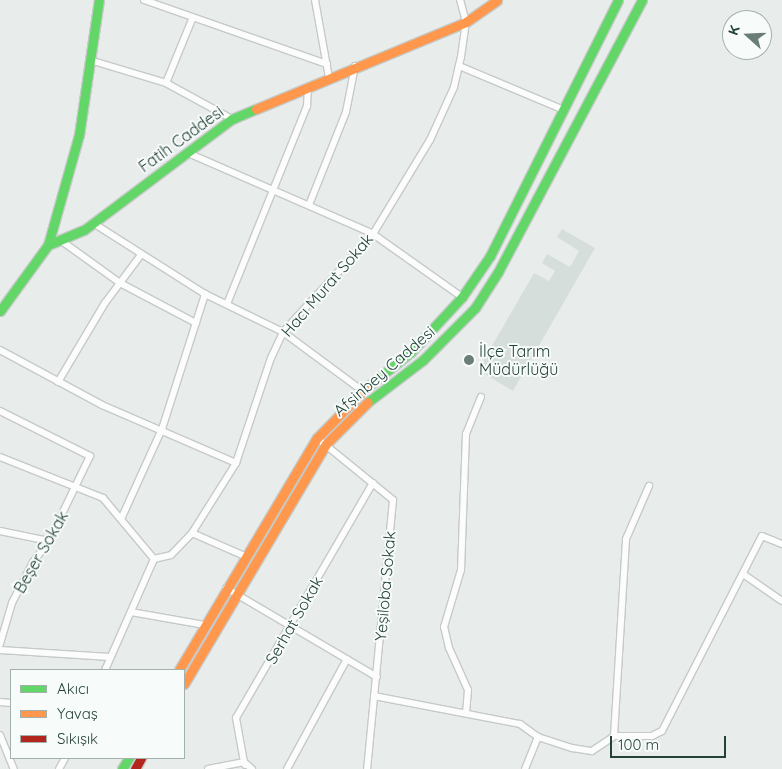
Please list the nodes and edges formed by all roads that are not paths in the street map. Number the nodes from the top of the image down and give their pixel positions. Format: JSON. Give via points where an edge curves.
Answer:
{"nodes":[{"id":1,"x":99,"y":0,"type":"edge"},
{"id":2,"x":144,"y":0,"type":"edge"},
{"id":3,"x":316,"y":0,"type":"edge"},
{"id":4,"x":460,"y":0,"type":"edge"},
{"id":5,"x":497,"y":0,"type":"edge"},
{"id":6,"x":618,"y":0,"type":"edge"},
{"id":7,"x":642,"y":0,"type":"edge"},
{"id":8,"x":193,"y":17,"type":"junction"},
{"id":9,"x":466,"y":22,"type":"junction"},
{"id":10,"x":93,"y":61,"type":"junction"},
{"id":11,"x":327,"y":64,"type":"junction"},
{"id":12,"x":355,"y":66,"type":"junction"},
{"id":13,"x":459,"y":66,"type":"junction"},
{"id":14,"x":329,"y":78,"type":"junction"},
{"id":15,"x":166,"y":83,"type":"junction"},
{"id":16,"x":308,"y":87,"type":"junction"},
{"id":17,"x":564,"y":110,"type":"junction"},
{"id":18,"x":232,"y":119,"type":"junction"},
{"id":19,"x":188,"y":153,"type":"junction"},
{"id":20,"x":274,"y":192,"type":"junction"},
{"id":21,"x":309,"y":206,"type":"junction"},
{"id":22,"x":93,"y":223,"type":"junction"},
{"id":23,"x":373,"y":234,"type":"junction"},
{"id":24,"x":63,"y":242,"type":"junction"},
{"id":25,"x":48,"y":245,"type":"junction"},
{"id":26,"x":140,"y":256,"type":"junction"},
{"id":27,"x":120,"y":282,"type":"junction"},
{"id":28,"x":205,"y":294,"type":"junction"},
{"id":29,"x":462,"y":297,"type":"junction"},
{"id":30,"x":226,"y":304,"type":"junction"},
{"id":31,"x":0,"y":311,"type":"edge"},
{"id":32,"x":196,"y":323,"type":"junction"},
{"id":33,"x":283,"y":332,"type":"junction"},
{"id":34,"x":0,"y":350,"type":"edge"},
{"id":35,"x":58,"y":382,"type":"junction"},
{"id":36,"x":368,"y":386,"type":"junction"},
{"id":37,"x":481,"y":397,"type":"dead end"},
{"id":38,"x":0,"y":411,"type":"edge"},
{"id":39,"x":162,"y":429,"type":"junction"},
{"id":40,"x":317,"y":438,"type":"junction"},
{"id":41,"x":326,"y":444,"type":"junction"},
{"id":42,"x":0,"y":457,"type":"edge"},
{"id":43,"x":236,"y":463,"type":"junction"},
{"id":44,"x":372,"y":483,"type":"junction"},
{"id":45,"x":649,"y":486,"type":"dead end"},
{"id":46,"x":76,"y":489,"type":"junction"},
{"id":47,"x":122,"y":517,"type":"junction"},
{"id":48,"x":0,"y":531,"type":"edge"},
{"id":49,"x":192,"y":533,"type":"junction"},
{"id":50,"x":49,"y":541,"type":"junction"},
{"id":51,"x":782,"y":544,"type":"edge"},
{"id":52,"x":245,"y":556,"type":"junction"},
{"id":53,"x":154,"y":559,"type":"junction"},
{"id":54,"x":743,"y":574,"type":"junction"},
{"id":55,"x":226,"y":588,"type":"junction"},
{"id":56,"x":235,"y":594,"type":"junction"},
{"id":57,"x":782,"y":600,"type":"edge"},
{"id":58,"x":131,"y":612,"type":"junction"},
{"id":59,"x":205,"y":625,"type":"junction"},
{"id":60,"x":290,"y":627,"type":"junction"},
{"id":61,"x":0,"y":644,"type":"edge"},
{"id":62,"x":0,"y":650,"type":"edge"},
{"id":63,"x":110,"y":657,"type":"junction"},
{"id":64,"x":347,"y":660,"type":"junction"},
{"id":65,"x":105,"y":669,"type":"edge"},
{"id":66,"x":180,"y":669,"type":"edge"},
{"id":67,"x":377,"y":676,"type":"junction"},
{"id":68,"x":185,"y":682,"type":"edge"},
{"id":69,"x":374,"y":696,"type":"junction"},
{"id":70,"x":466,"y":712,"type":"junction"},
{"id":71,"x":0,"y":734,"type":"edge"},
{"id":72,"x":614,"y":736,"type":"junction"},
{"id":73,"x":538,"y":737,"type":"junction"},
{"id":74,"x":244,"y":762,"type":"junction"},
{"id":75,"x":14,"y":769,"type":"edge"},
{"id":76,"x":208,"y":769,"type":"edge"},
{"id":77,"x":246,"y":769,"type":"edge"},
{"id":78,"x":252,"y":769,"type":"edge"},
{"id":79,"x":286,"y":769,"type":"edge"},
{"id":80,"x":367,"y":769,"type":"edge"},
{"id":81,"x":525,"y":769,"type":"edge"}],
"edges":[{"from":1,"to":10,"type":"main road"},
{"from":2,"to":8,"type":"street"},
{"from":3,"to":11,"type":"street"},
{"from":4,"to":9,"type":"street"},
{"from":5,"to":9,"type":"main road","name":"Fatih Caddesi"},
{"from":6,"to":17,"type":"main road","name":"Afşinbey Caddesi"},
{"from":7,"to":41,"type":"main road","name":"Afşinbey Caddesi","via":[[498,272],[475,308],[423,360],[356,411]]},
{"from":8,"to":11,"type":"street"},
{"from":8,"to":15,"type":"street"},
{"from":9,"to":12,"type":"main road","name":"Fatih Caddesi"},
{"from":9,"to":13,"type":"street","name":"Hacı Murat Sokak"},
{"from":10,"to":15,"type":"street"},
{"from":10,"to":25,"type":"main road","via":[[72,168]]},
{"from":11,"to":14,"type":"street"},
{"from":12,"to":14,"type":"main road","name":"Fatih Caddesi"},
{"from":12,"to":21,"type":"street","via":[[346,112]]},
{"from":13,"to":17,"type":"street"},
{"from":13,"to":23,"type":"street","name":"Hacı Murat Sokak","via":[[430,140]]},
{"from":14,"to":16,"type":"main road","name":"Fatih Caddesi"},
{"from":15,"to":18,"type":"street"},
{"from":16,"to":18,"type":"main road","name":"Fatih Caddesi"},
{"from":16,"to":20,"type":"street","via":[[307,106]]},
{"from":17,"to":29,"type":"main road","name":"Afşinbey Caddesi","via":[[490,256]]},
{"from":18,"to":19,"type":"main road","name":"Fatih Caddesi"},
{"from":19,"to":20,"type":"street"},
{"from":19,"to":22,"type":"main road","name":"Fatih Caddesi"},
{"from":20,"to":21,"type":"street"},
{"from":20,"to":30,"type":"street"},
{"from":21,"to":23,"type":"street"},
{"from":22,"to":24,"type":"main road","name":"Fatih Caddesi"},
{"from":22,"to":26,"type":"street"},
{"from":23,"to":29,"type":"street"},
{"from":23,"to":33,"type":"street","name":"Hacı Murat Sokak"},
{"from":24,"to":25,"type":"main road","name":"Fatih Caddesi"},
{"from":24,"to":27,"type":"street"},
{"from":25,"to":31,"type":"main road"},
{"from":26,"to":27,"type":"street"},
{"from":26,"to":28,"type":"street"},
{"from":27,"to":32,"type":"street"},
{"from":27,"to":35,"type":"street"},
{"from":28,"to":30,"type":"street"},
{"from":28,"to":32,"type":"street"},
{"from":29,"to":36,"type":"main road","name":"Afşinbey Caddesi","via":[[411,352]]},
{"from":30,"to":33,"type":"street"},
{"from":32,"to":39,"type":"street"},
{"from":33,"to":36,"type":"street","via":[[360,389]]},
{"from":33,"to":43,"type":"street","name":"Hacı Murat Sokak","via":[[271,358]]},
{"from":34,"to":35,"type":"street"},
{"from":35,"to":39,"type":"street","via":[[102,405]]},
{"from":36,"to":40,"type":"main road","name":"Afşinbey Caddesi"},
{"from":37,"to":70,"type":"street","via":[[466,434],[461,570],[444,627],[449,648],[468,690]]},
{"from":38,"to":46,"type":"street","name":"Beşer Sokak","via":[[90,456]]},
{"from":39,"to":43,"type":"street"},
{"from":39,"to":47,"type":"street"},
{"from":40,"to":41,"type":"street","name":"Yeşiloba Sokak"},
{"from":40,"to":52,"type":"main road","name":"Afşinbey Caddesi"},
{"from":41,"to":44,"type":"street","name":"Yeşiloba Sokak"},
{"from":41,"to":56,"type":"main road","name":"Afşinbey Caddesi"},
{"from":42,"to":46,"type":"street"},
{"from":43,"to":49,"type":"street","name":"Hacı Murat Sokak"},
{"from":44,"to":60,"type":"street","name":"Serhat Sokak"},
{"from":44,"to":67,"type":"street","name":"Yeşiloba Sokak","via":[[393,500]]},
{"from":45,"to":72,"type":"street","via":[[626,539]]},
{"from":46,"to":47,"type":"street","via":[[103,498]]},
{"from":46,"to":50,"type":"street","name":"Beşer Sokak"},
{"from":47,"to":53,"type":"street"},
{"from":48,"to":50,"type":"street"},
{"from":49,"to":52,"type":"street"},
{"from":49,"to":53,"type":"street","name":"Hacı Murat Sokak","via":[[171,555]]},
{"from":50,"to":61,"type":"street","name":"Beşer Sokak","via":[[33,562],[12,603]]},
{"from":51,"to":54,"type":"street","via":[[762,536]]},
{"from":52,"to":55,"type":"main road","name":"Afşinbey Caddesi"},
{"from":53,"to":58,"type":"street"},
{"from":54,"to":57,"type":"street"},
{"from":54,"to":72,"type":"street","via":[[662,731],[652,736]]},
{"from":55,"to":56,"type":"street"},
{"from":55,"to":59,"type":"main road","name":"Afşinbey Caddesi"},
{"from":56,"to":60,"type":"street"},
{"from":56,"to":68,"type":"main road","name":"Afşinbey Caddesi"},
{"from":58,"to":59,"type":"street"},
{"from":58,"to":63,"type":"street"},
{"from":59,"to":66,"type":"main road","name":"Afşinbey Caddesi"},
{"from":60,"to":64,"type":"street"},
{"from":60,"to":74,"type":"street","name":"Serhat Sokak","via":[[236,718]]},
{"from":62,"to":63,"type":"street"},
{"from":63,"to":65,"type":"street"},
{"from":64,"to":67,"type":"street"},
{"from":64,"to":79,"type":"street"},
{"from":67,"to":69,"type":"street","name":"Yeşiloba Sokak"},
{"from":69,"to":70,"type":"street"},
{"from":69,"to":80,"type":"street","name":"Yeşiloba Sokak"},
{"from":70,"to":73,"type":"street","via":[[520,724]]},
{"from":71,"to":75,"type":"street"},
{"from":72,"to":73,"type":"street","via":[[592,751]]},
{"from":73,"to":81,"type":"street"},
{"from":74,"to":76,"type":"street"},
{"from":74,"to":77,"type":"street","name":"Serhat Sokak"},
{"from":74,"to":78,"type":"street"}]}
